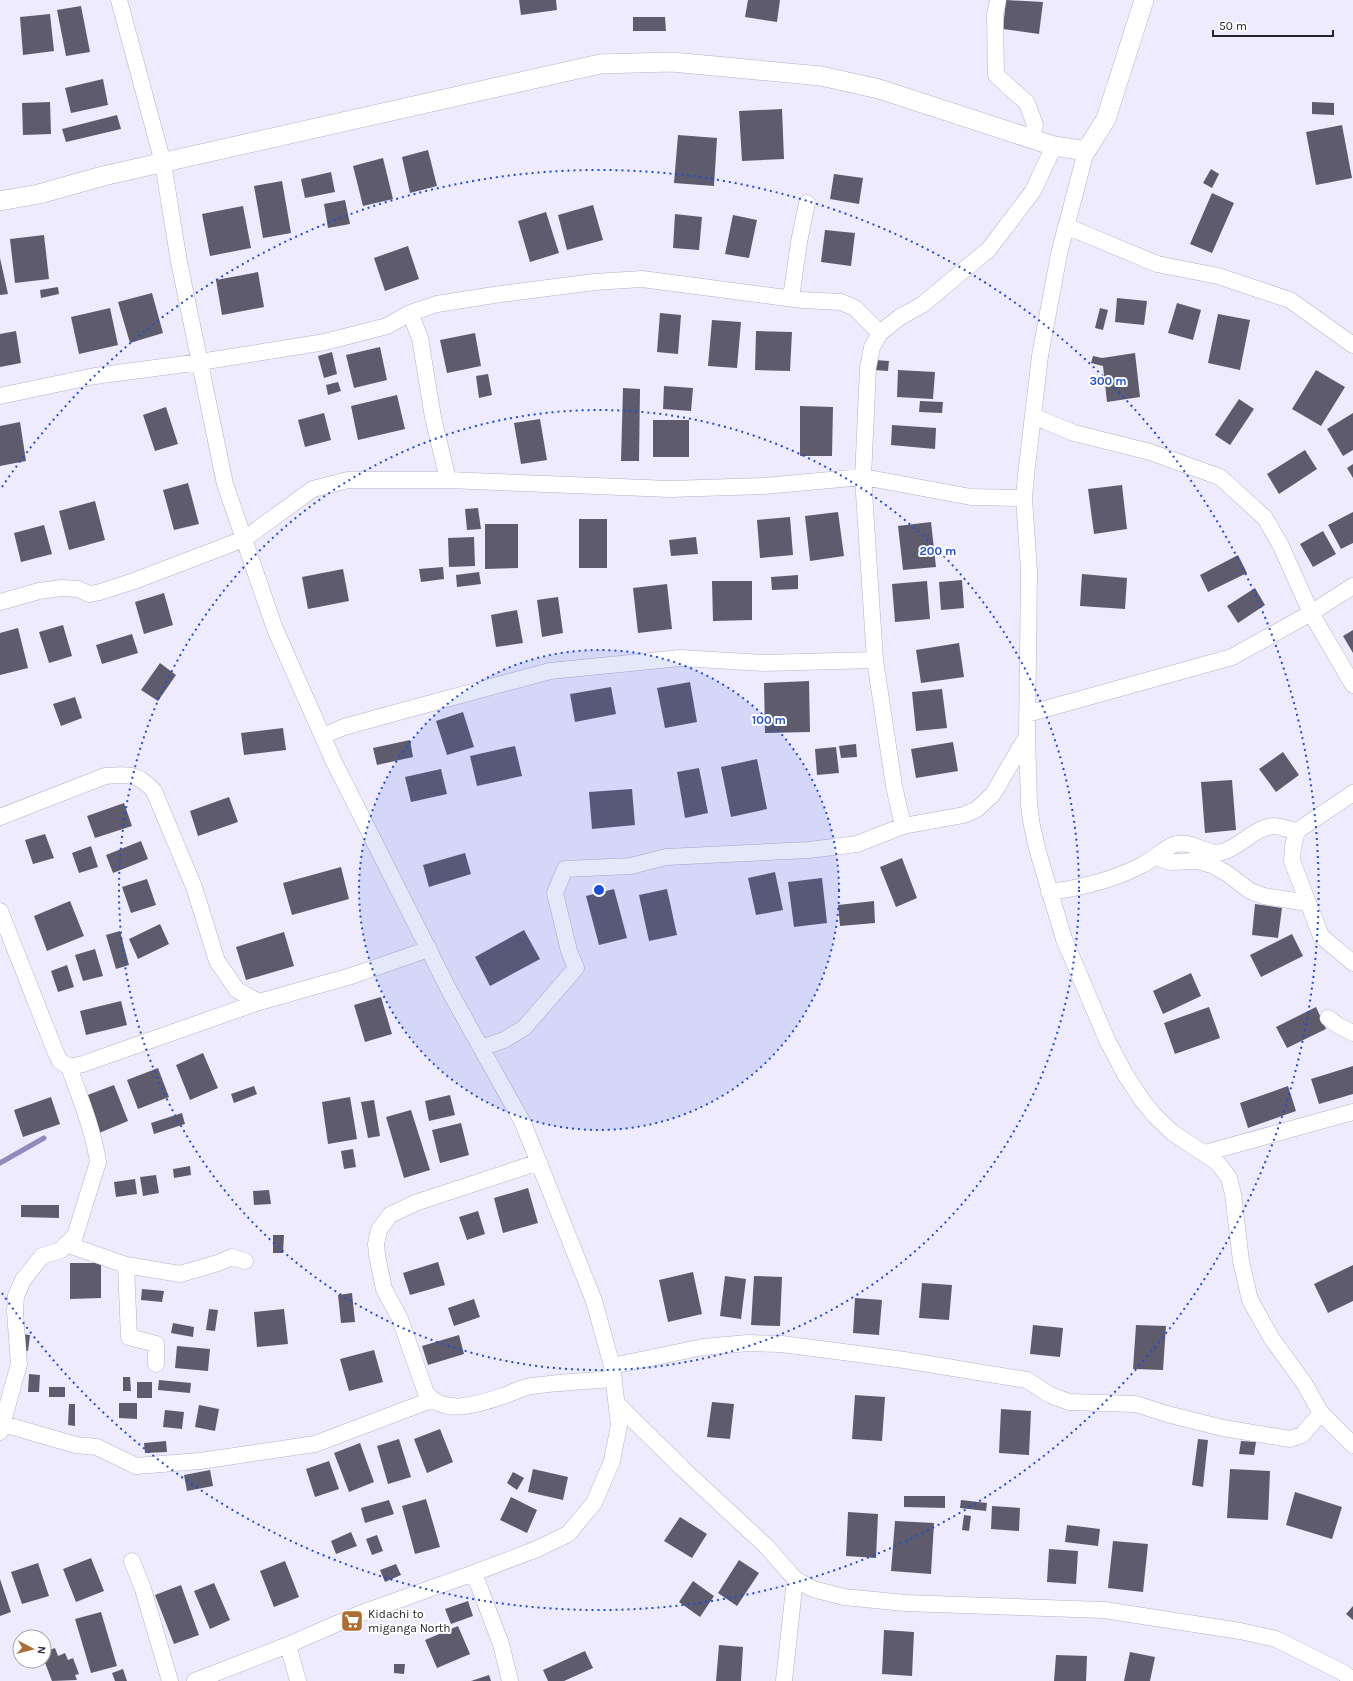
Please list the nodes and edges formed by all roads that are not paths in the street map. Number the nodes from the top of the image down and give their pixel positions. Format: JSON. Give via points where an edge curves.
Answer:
{"nodes":[{"id":1,"x":119,"y":0,"type":"edge"},
{"id":2,"x":998,"y":0,"type":"edge"},
{"id":3,"x":1144,"y":0,"type":"edge"},
{"id":4,"x":1031,"y":139,"type":"junction"},
{"id":5,"x":1054,"y":146,"type":"junction"},
{"id":6,"x":1086,"y":151,"type":"junction"},
{"id":7,"x":163,"y":163,"type":"junction"},
{"id":8,"x":0,"y":201,"type":"edge"},
{"id":9,"x":807,"y":203,"type":"dead end"},
{"id":10,"x":1066,"y":226,"type":"junction"},
{"id":11,"x":791,"y":298,"type":"junction"},
{"id":12,"x":410,"y":313,"type":"junction"},
{"id":13,"x":880,"y":332,"type":"junction"},
{"id":14,"x":1353,"y":345,"type":"edge"},
{"id":15,"x":200,"y":362,"type":"junction"},
{"id":16,"x":0,"y":396,"type":"edge"},
{"id":17,"x":1033,"y":416,"type":"junction"},
{"id":18,"x":863,"y":477,"type":"junction"},
{"id":19,"x":448,"y":480,"type":"junction"},
{"id":20,"x":1024,"y":498,"type":"junction"},
{"id":21,"x":244,"y":539,"type":"junction"},
{"id":22,"x":1353,"y":586,"type":"edge"},
{"id":23,"x":0,"y":602,"type":"edge"},
{"id":24,"x":1311,"y":613,"type":"junction"},
{"id":25,"x":875,"y":660,"type":"junction"},
{"id":26,"x":1353,"y":685,"type":"edge"},
{"id":27,"x":1027,"y":714,"type":"junction"},
{"id":28,"x":323,"y":736,"type":"junction"},
{"id":29,"x":1027,"y":736,"type":"junction"},
{"id":30,"x":1353,"y":794,"type":"edge"},
{"id":31,"x":0,"y":817,"type":"edge"},
{"id":32,"x":903,"y":826,"type":"junction"},
{"id":33,"x":1297,"y":831,"type":"junction"},
{"id":34,"x":1155,"y":856,"type":"junction"},
{"id":35,"x":1049,"y":892,"type":"junction"},
{"id":36,"x":1307,"y":903,"type":"junction"},
{"id":37,"x":0,"y":911,"type":"edge"},
{"id":38,"x":429,"y":949,"type":"junction"},
{"id":39,"x":1353,"y":963,"type":"edge"},
{"id":40,"x":259,"y":1002,"type":"junction"},
{"id":41,"x":1328,"y":1018,"type":"dead end"},
{"id":42,"x":1353,"y":1033,"type":"edge"},
{"id":43,"x":482,"y":1048,"type":"junction"},
{"id":44,"x":69,"y":1067,"type":"junction"},
{"id":45,"x":1353,"y":1112,"type":"edge"},
{"id":46,"x":1205,"y":1153,"type":"junction"},
{"id":47,"x":539,"y":1162,"type":"junction"},
{"id":48,"x":66,"y":1244,"type":"junction"},
{"id":49,"x":245,"y":1261,"type":"dead end"},
{"id":50,"x":126,"y":1265,"type":"junction"},
{"id":51,"x":156,"y":1364,"type":"dead end"},
{"id":52,"x":613,"y":1372,"type":"junction"},
{"id":53,"x":431,"y":1400,"type":"junction"},
{"id":54,"x":617,"y":1404,"type":"junction"},
{"id":55,"x":1321,"y":1413,"type":"junction"},
{"id":56,"x":1,"y":1428,"type":"edge"},
{"id":57,"x":1353,"y":1445,"type":"edge"},
{"id":58,"x":132,"y":1561,"type":"dead end"},
{"id":59,"x":474,"y":1573,"type":"junction"},
{"id":60,"x":795,"y":1579,"type":"junction"},
{"id":61,"x":288,"y":1645,"type":"junction"},
{"id":62,"x":1353,"y":1680,"type":"edge"},
{"id":63,"x":170,"y":1681,"type":"edge"},
{"id":64,"x":195,"y":1681,"type":"edge"},
{"id":65,"x":298,"y":1681,"type":"edge"},
{"id":66,"x":510,"y":1681,"type":"edge"},
{"id":67,"x":784,"y":1681,"type":"edge"}],
"edges":[{"from":1,"to":7,"type":"street"},
{"from":2,"to":4,"type":"street","via":[[995,15],[996,75],[1027,103],[1035,125]]},
{"from":3,"to":6,"type":"street","via":[[1106,119]]},
{"from":4,"to":5,"type":"street"},
{"from":4,"to":7,"type":"street","via":[[879,89],[821,76],[672,62],[600,64]]},
{"from":5,"to":6,"type":"street"},
{"from":5,"to":13,"type":"street","via":[[1033,191],[989,249],[922,305]]},
{"from":6,"to":10,"type":"street"},
{"from":7,"to":8,"type":"street","via":[[39,194]]},
{"from":7,"to":15,"type":"street","via":[[179,262]]},
{"from":9,"to":11,"type":"street","via":[[798,242]]},
{"from":10,"to":14,"type":"street","via":[[1157,264],[1218,276],[1290,300]]},
{"from":10,"to":17,"type":"street","via":[[1040,356]]},
{"from":11,"to":12,"type":"street","via":[[642,279],[494,294],[437,304]]},
{"from":11,"to":13,"type":"street","via":[[841,302],[855,308]]},
{"from":12,"to":15,"type":"street","via":[[388,326],[325,342]]},
{"from":12,"to":19,"type":"street","via":[[420,338],[433,417]]},
{"from":13,"to":18,"type":"street","via":[[872,347],[868,368]]},
{"from":15,"to":16,"type":"street","via":[[95,376]]},
{"from":15,"to":21,"type":"street","via":[[225,484]]},
{"from":17,"to":20,"type":"street"},
{"from":17,"to":24,"type":"street","via":[[1074,433],[1150,452],[1220,477],[1265,518],[1281,546]]},
{"from":18,"to":19,"type":"street","via":[[764,486],[670,489]]},
{"from":18,"to":20,"type":"street","via":[[971,497]]},
{"from":18,"to":25,"type":"street"},
{"from":19,"to":21,"type":"street","via":[[348,480],[313,489]]},
{"from":20,"to":27,"type":"street","via":[[1029,571]]},
{"from":21,"to":23,"type":"street","via":[[100,592],[89,594],[78,589],[62,588],[39,591]]},
{"from":21,"to":28,"type":"street","via":[[275,629]]},
{"from":22,"to":24,"type":"street"},
{"from":24,"to":26,"type":"street"},
{"from":24,"to":27,"type":"street","via":[[1232,657]]},
{"from":25,"to":28,"type":"street","via":[[764,663],[681,658],[550,671],[394,713]]},
{"from":25,"to":32,"type":"street","via":[[894,786]]},
{"from":27,"to":29,"type":"street"},
{"from":28,"to":38,"type":"street"},
{"from":29,"to":32,"type":"street","via":[[993,794],[977,809],[964,815]]},
{"from":29,"to":35,"type":"street","via":[[1029,805]]},
{"from":30,"to":33,"type":"street"},
{"from":31,"to":40,"type":"street","via":[[105,776],[123,774],[146,782],[154,791],[194,888],[217,961],[237,990]]},
{"from":32,"to":43,"type":"street","via":[[856,844],[810,850],[666,857],[632,866],[565,869],[555,893],[569,951],[576,968],[524,1028],[504,1040]]},
{"from":33,"to":34,"type":"street","via":[[1274,826],[1262,829],[1224,852],[1210,852],[1186,843],[1173,845]]},
{"from":33,"to":36,"type":"street","via":[[1292,861]]},
{"from":34,"to":35,"type":"street","via":[[1143,865],[1116,876],[1077,888]]},
{"from":34,"to":36,"type":"street","via":[[1171,862],[1197,861],[1212,865],[1250,891],[1264,896]]},
{"from":35,"to":46,"type":"street","via":[[1064,939],[1107,1040],[1125,1074],[1155,1116],[1173,1133]]},
{"from":36,"to":39,"type":"street","via":[[1321,936]]},
{"from":37,"to":44,"type":"street","via":[[56,1053],[60,1061]]},
{"from":38,"to":40,"type":"street","via":[[351,976]]},
{"from":38,"to":43,"type":"street"},
{"from":40,"to":44,"type":"street"},
{"from":41,"to":42,"type":"street"},
{"from":43,"to":47,"type":"street","via":[[523,1123]]},
{"from":44,"to":48,"type":"street","via":[[98,1162],[75,1236]]},
{"from":45,"to":46,"type":"street"},
{"from":46,"to":55,"type":"street","via":[[1217,1162],[1229,1178],[1241,1261],[1250,1300],[1272,1339],[1304,1383]]},
{"from":47,"to":52,"type":"street","via":[[594,1301]]},
{"from":47,"to":53,"type":"street","via":[[415,1204],[390,1215],[379,1230],[376,1244],[384,1289],[400,1319],[423,1386]]},
{"from":48,"to":50,"type":"street"},
{"from":48,"to":56,"type":"street","via":[[60,1250],[42,1256],[23,1280],[16,1296],[19,1364]]},
{"from":49,"to":50,"type":"street","via":[[232,1257],[180,1274]]},
{"from":50,"to":51,"type":"street","via":[[129,1337],[156,1344]]},
{"from":52,"to":53,"type":"street","via":[[530,1386],[474,1405],[448,1406]]},
{"from":52,"to":54,"type":"street"},
{"from":52,"to":55,"type":"street","via":[[703,1347],[748,1343],[782,1344],[1027,1380],[1050,1395],[1069,1402],[1136,1404],[1261,1436],[1290,1439],[1302,1436]]},
{"from":53,"to":56,"type":"street","via":[[315,1444],[200,1461],[136,1466],[97,1447],[76,1445]]},
{"from":54,"to":59,"type":"street","via":[[619,1424],[612,1461],[590,1508],[568,1534]]},
{"from":54,"to":60,"type":"street","via":[[767,1547]]},
{"from":55,"to":57,"type":"street"},
{"from":58,"to":63,"type":"street","via":[[143,1589]]},
{"from":59,"to":61,"type":"street","via":[[358,1614]]},
{"from":59,"to":66,"type":"street","via":[[501,1644]]},
{"from":60,"to":62,"type":"street","via":[[813,1589],[844,1597],[905,1603],[1104,1610],[1240,1631],[1276,1639]]},
{"from":60,"to":67,"type":"street"},
{"from":61,"to":64,"type":"street"},
{"from":61,"to":65,"type":"street"}]}
